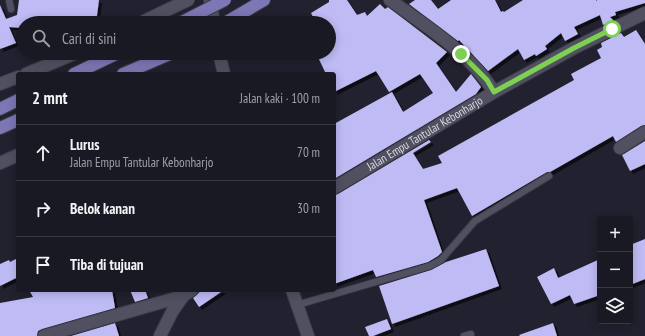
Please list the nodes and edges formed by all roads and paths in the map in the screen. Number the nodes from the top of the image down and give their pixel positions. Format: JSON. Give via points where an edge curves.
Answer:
{"nodes":[{"id":1,"x":9,"y":0,"type":"edge"},
{"id":2,"x":188,"y":0,"type":"edge"},
{"id":3,"x":210,"y":0,"type":"edge"},
{"id":4,"x":225,"y":0,"type":"edge"},
{"id":5,"x":264,"y":0,"type":"edge"},
{"id":6,"x":390,"y":0,"type":"edge"},
{"id":7,"x":11,"y":9,"type":"dead end"},
{"id":8,"x":645,"y":13,"type":"edge"},
{"id":9,"x":155,"y":16,"type":"edge"},
{"id":10,"x":194,"y":16,"type":"edge"},
{"id":11,"x":213,"y":16,"type":"edge"},
{"id":12,"x":237,"y":16,"type":"edge"},
{"id":13,"x":59,"y":60,"type":"edge"},
{"id":14,"x":103,"y":60,"type":"edge"},
{"id":15,"x":156,"y":60,"type":"edge"},
{"id":16,"x":220,"y":60,"type":"edge"},
{"id":17,"x":31,"y":72,"type":"edge"},
{"id":18,"x":78,"y":72,"type":"edge"},
{"id":19,"x":128,"y":72,"type":"edge"},
{"id":20,"x":223,"y":72,"type":"edge"},
{"id":21,"x":16,"y":78,"type":"edge"},
{"id":22,"x":0,"y":84,"type":"edge"},
{"id":23,"x":494,"y":92,"type":"junction"},
{"id":24,"x":16,"y":101,"type":"edge"},
{"id":25,"x":0,"y":109,"type":"edge"},
{"id":26,"x":16,"y":121,"type":"edge"},
{"id":27,"x":0,"y":128,"type":"edge"},
{"id":28,"x":645,"y":132,"type":"edge"},
{"id":29,"x":620,"y":148,"type":"dead end"},
{"id":30,"x":16,"y":156,"type":"edge"},
{"id":31,"x":0,"y":163,"type":"edge"},
{"id":32,"x":549,"y":176,"type":"dead end"},
{"id":33,"x":336,"y":187,"type":"edge"},
{"id":34,"x":293,"y":292,"type":"edge"},
{"id":35,"x":187,"y":293,"type":"edge"},
{"id":36,"x":297,"y":305,"type":"junction"},
{"id":37,"x":470,"y":334,"type":"dead end"},
{"id":38,"x":44,"y":336,"type":"edge"},
{"id":39,"x":160,"y":336,"type":"edge"},
{"id":40,"x":308,"y":336,"type":"edge"},
{"id":41,"x":464,"y":336,"type":"edge"}],
"edges":[{"from":1,"to":7,"type":"lane"},
{"from":2,"to":9,"type":"street"},
{"from":3,"to":11,"type":"street"},
{"from":4,"to":10,"type":"highway","bridge":true},
{"from":5,"to":12,"type":"highway"},
{"from":6,"to":23,"type":"street","via":[[460,53],[487,80]]},
{"from":8,"to":23,"type":"street","name":"Jalan Empu Tantular Kebonharjo"},
{"from":13,"to":17,"type":"street"},
{"from":14,"to":18,"type":"highway"},
{"from":15,"to":19,"type":"highway"},
{"from":16,"to":20,"type":"street"},
{"from":21,"to":22,"type":"street"},
{"from":23,"to":33,"type":"street","name":"Jalan Empu Tantular Kebonharjo"},
{"from":24,"to":25,"type":"highway"},
{"from":26,"to":27,"type":"highway"},
{"from":28,"to":29,"type":"street"},
{"from":30,"to":31,"type":"street"},
{"from":32,"to":36,"type":"lane","via":[[475,221],[440,260],[430,266]]},
{"from":34,"to":36,"type":"street"},
{"from":35,"to":38,"type":"street"},
{"from":35,"to":39,"type":"street","via":[[172,312]]},
{"from":36,"to":40,"type":"street"},
{"from":37,"to":41,"type":"lane"}]}
